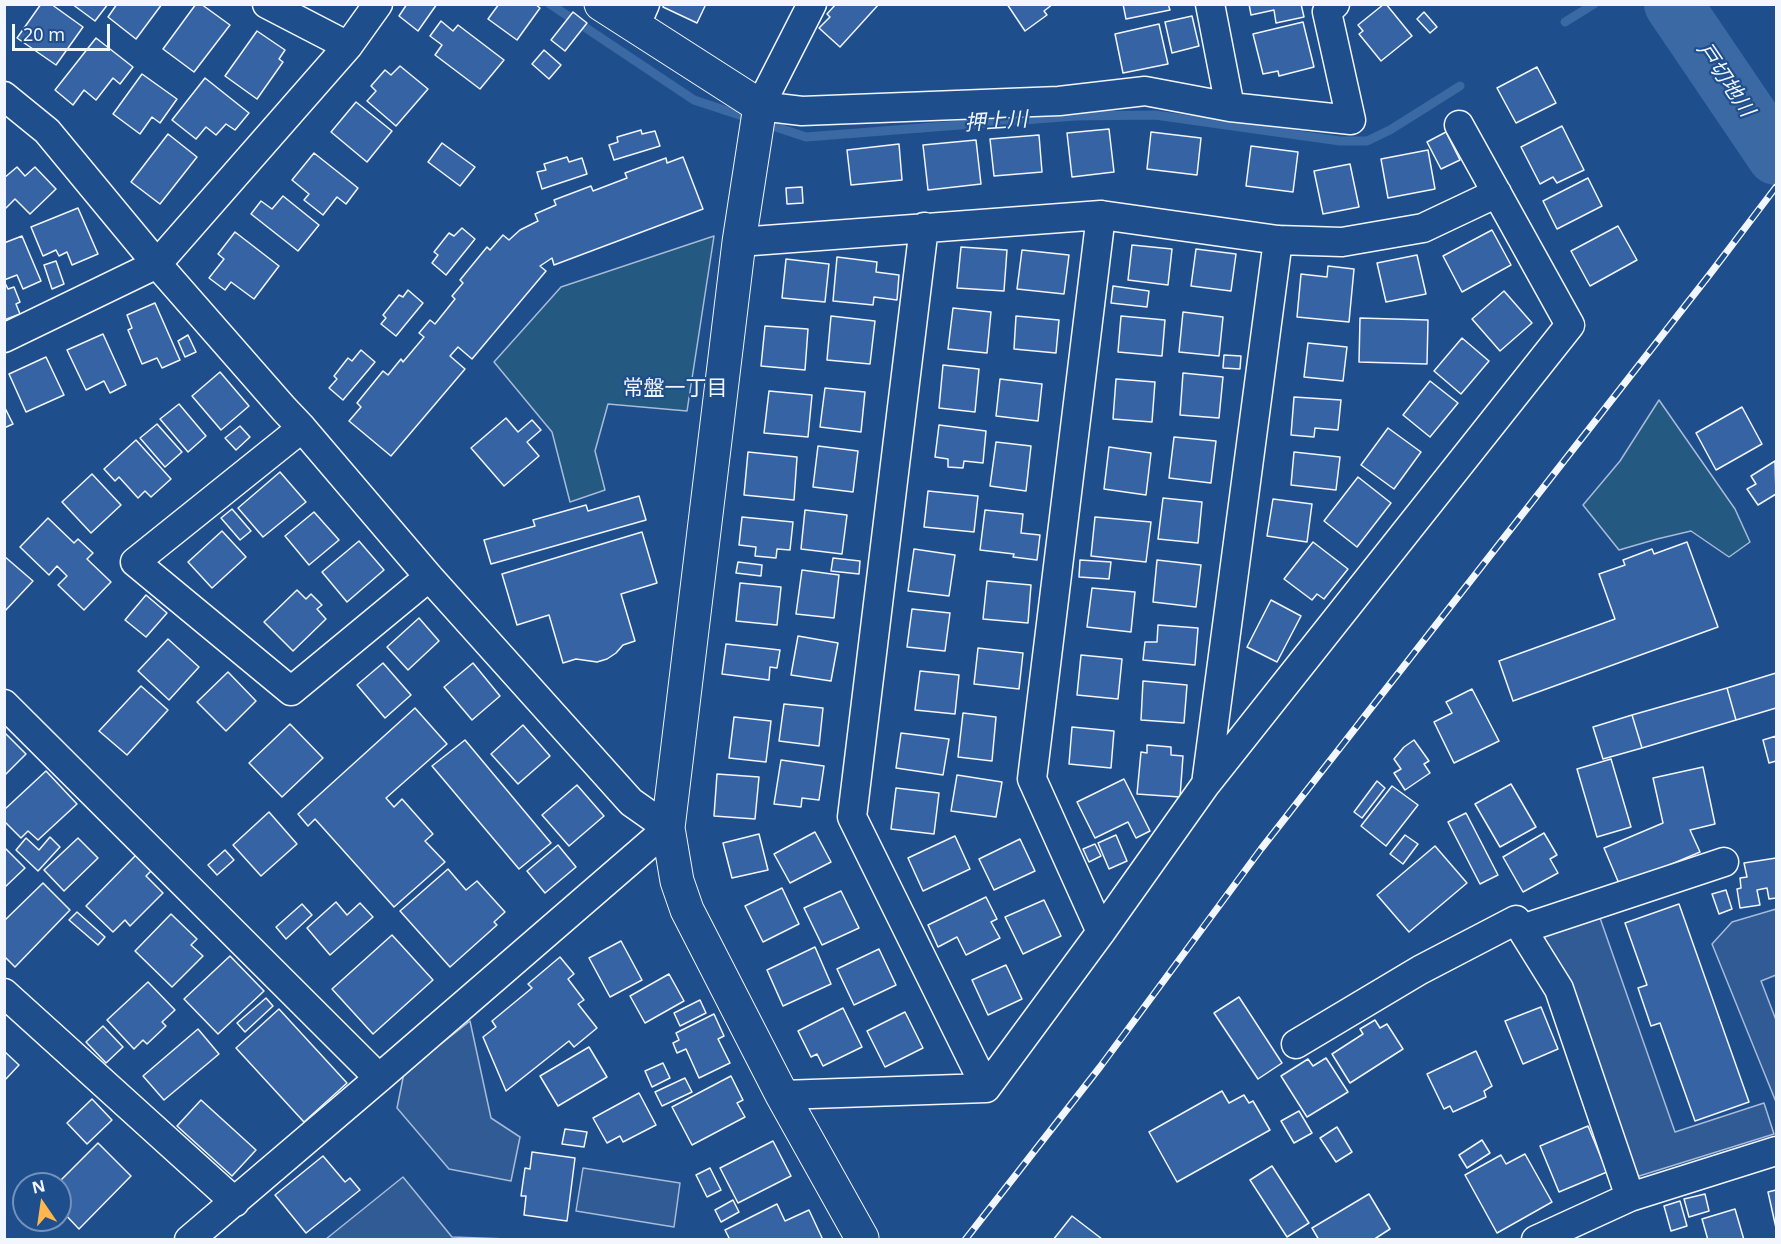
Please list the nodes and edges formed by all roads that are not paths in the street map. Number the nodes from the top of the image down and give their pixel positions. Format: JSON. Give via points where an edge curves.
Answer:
{"nodes":[{"id":1,"x":267,"y":4,"type":"edge"},
{"id":2,"x":378,"y":4,"type":"edge"},
{"id":3,"x":601,"y":4,"type":"edge"},
{"id":4,"x":812,"y":4,"type":"edge"},
{"id":5,"x":1210,"y":4,"type":"edge"},
{"id":6,"x":1335,"y":4,"type":"edge"},
{"id":7,"x":640,"y":16,"type":"edge"},
{"id":8,"x":348,"y":46,"type":"junction"},
{"id":9,"x":4,"y":96,"type":"edge"},
{"id":10,"x":760,"y":106,"type":"junction"},
{"id":11,"x":1230,"y":107,"type":"junction"},
{"id":12,"x":1459,"y":125,"type":"dead end"},
{"id":13,"x":1497,"y":193,"type":"junction"},
{"id":14,"x":1101,"y":215,"type":"junction"},
{"id":15,"x":924,"y":227,"type":"junction"},
{"id":16,"x":1278,"y":240,"type":"junction"},
{"id":17,"x":739,"y":242,"type":"junction"},
{"id":18,"x":157,"y":264,"type":"junction"},
{"id":19,"x":4,"y":338,"type":"edge"},
{"id":20,"x":302,"y":428,"type":"junction"},
{"id":21,"x":429,"y":577,"type":"junction"},
{"id":22,"x":4,"y":704,"type":"edge"},
{"id":23,"x":1206,"y":784,"type":"junction"},
{"id":24,"x":669,"y":828,"type":"junction"},
{"id":25,"x":1724,"y":862,"type":"dead end"},
{"id":26,"x":1522,"y":929,"type":"junction"},
{"id":27,"x":1101,"y":932,"type":"junction"},
{"id":28,"x":4,"y":993,"type":"edge"},
{"id":29,"x":1296,"y":1044,"type":"dead end"},
{"id":30,"x":379,"y":1078,"type":"junction"},
{"id":31,"x":986,"y":1089,"type":"junction"},
{"id":32,"x":782,"y":1095,"type":"junction"},
{"id":33,"x":1776,"y":1151,"type":"edge"},
{"id":34,"x":1630,"y":1197,"type":"junction"},
{"id":35,"x":235,"y":1202,"type":"junction"},
{"id":36,"x":189,"y":1239,"type":"edge"},
{"id":37,"x":862,"y":1239,"type":"edge"},
{"id":38,"x":1536,"y":1239,"type":"edge"}],
"edges":[{"from":1,"to":8,"type":"street"},
{"from":2,"to":8,"type":"street"},
{"from":3,"to":7,"type":"street"},
{"from":4,"to":10,"type":"street"},
{"from":5,"to":11,"type":"street"},
{"from":6,"to":11,"type":"street","via":[[1327,12],[1351,120]]},
{"from":7,"to":10,"type":"street"},
{"from":8,"to":18,"type":"street"},
{"from":9,"to":18,"type":"street","via":[[47,131]]},
{"from":10,"to":11,"type":"street","via":[[802,111],[1059,101],[1145,91]]},
{"from":10,"to":17,"type":"street"},
{"from":12,"to":13,"type":"street"},
{"from":13,"to":16,"type":"street","via":[[1423,228],[1342,242]]},
{"from":13,"to":23,"type":"street","via":[[1570,325]]},
{"from":14,"to":15,"type":"street"},
{"from":14,"to":16,"type":"street"},
{"from":14,"to":27,"type":"street","via":[[1032,779]]},
{"from":15,"to":17,"type":"street"},
{"from":15,"to":31,"type":"street","via":[[852,818]]},
{"from":16,"to":23,"type":"street"},
{"from":17,"to":24,"type":"street"},
{"from":18,"to":19,"type":"street"},
{"from":18,"to":20,"type":"street"},
{"from":20,"to":21,"type":"street"},
{"from":20,"to":21,"type":"street","via":[[135,562],[291,692]]},
{"from":21,"to":24,"type":"street","via":[[631,802]]},
{"from":22,"to":30,"type":"street"},
{"from":23,"to":27,"type":"street"},
{"from":24,"to":30,"type":"street"},
{"from":24,"to":32,"type":"street","via":[[676,881],[687,910]]},
{"from":25,"to":26,"type":"street"},
{"from":26,"to":29,"type":"street","via":[[1516,920],[1420,970]]},
{"from":26,"to":34,"type":"street","via":[[1559,989]]},
{"from":27,"to":31,"type":"street"},
{"from":28,"to":35,"type":"street"},
{"from":30,"to":35,"type":"street"},
{"from":31,"to":32,"type":"street"},
{"from":32,"to":37,"type":"street"},
{"from":33,"to":34,"type":"street"},
{"from":34,"to":38,"type":"street"},
{"from":35,"to":36,"type":"street"}]}
